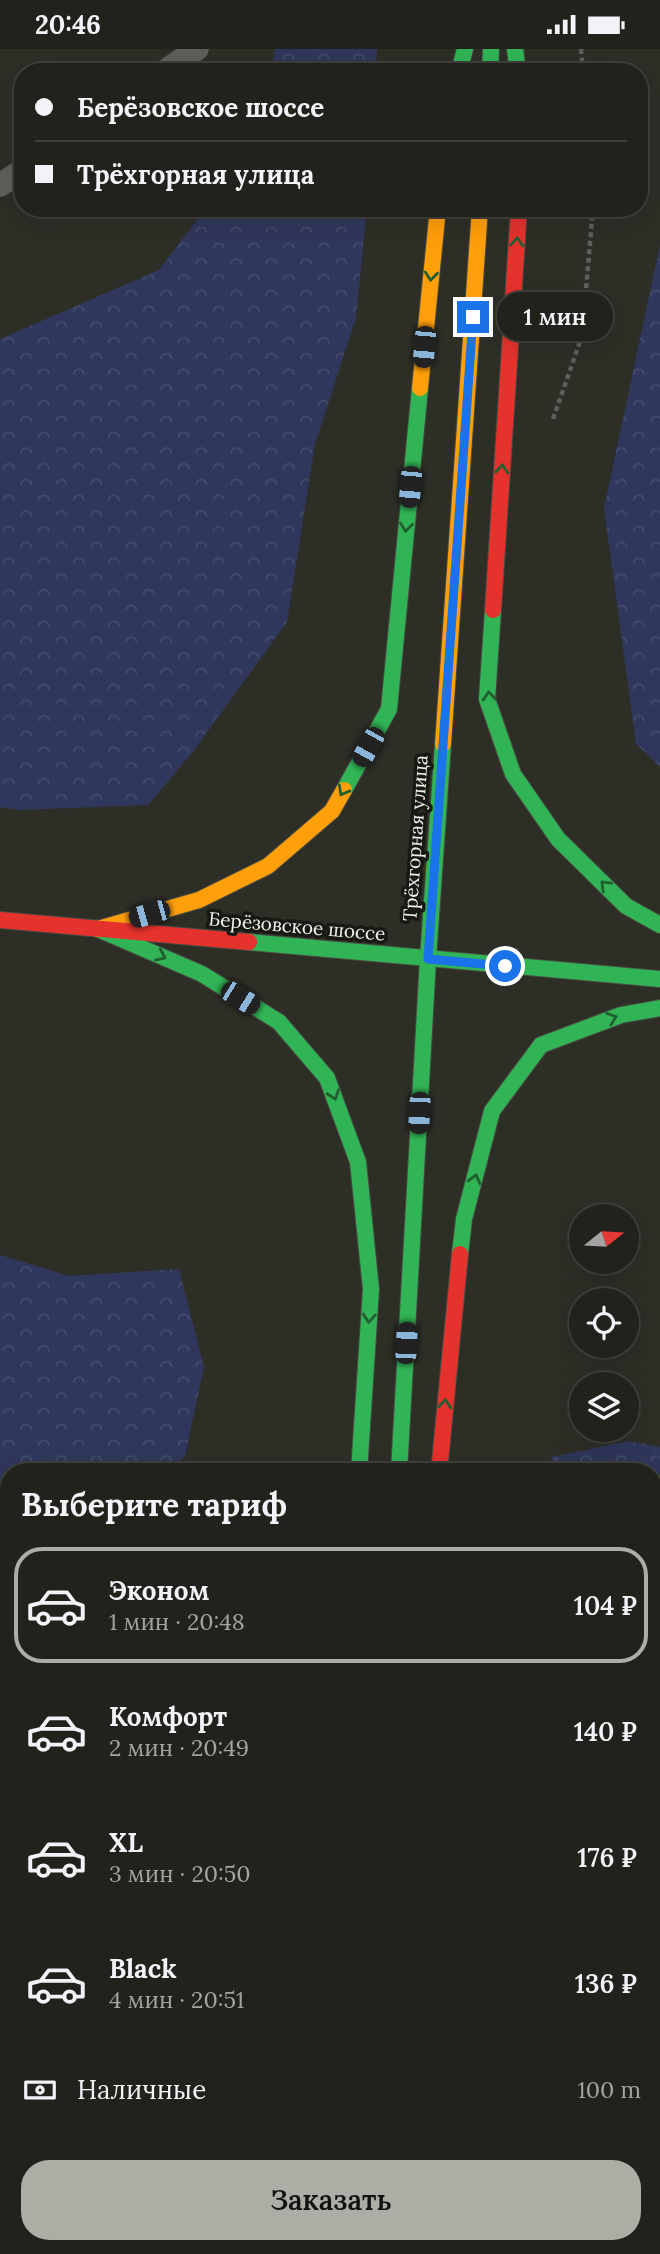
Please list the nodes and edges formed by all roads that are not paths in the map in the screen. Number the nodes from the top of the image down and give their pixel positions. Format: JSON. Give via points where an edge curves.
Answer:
{"nodes":[{"id":1,"x":197,"y":49,"type":"edge"},
{"id":2,"x":177,"y":63,"type":"edge"},
{"id":3,"x":437,"y":217,"type":"edge"},
{"id":4,"x":479,"y":217,"type":"edge"},
{"id":5,"x":519,"y":217,"type":"edge"},
{"id":6,"x":0,"y":920,"type":"edge"},
{"id":7,"x":660,"y":925,"type":"edge"},
{"id":8,"x":99,"y":929,"type":"junction"},
{"id":9,"x":428,"y":959,"type":"junction"},
{"id":10,"x":660,"y":979,"type":"edge"},
{"id":11,"x":660,"y":1008,"type":"edge"},
{"id":12,"x":360,"y":1463,"type":"edge"},
{"id":13,"x":400,"y":1463,"type":"edge"},
{"id":14,"x":440,"y":1463,"type":"edge"}],
"edges":[{"from":1,"to":2,"type":"lane"},
{"from":3,"to":8,"type":"main road","one_way":true,"via":[[389,709],[332,811],[268,866],[199,900]]},
{"from":4,"to":9,"type":"main road","name":"Трёхгорная улица"},
{"from":7,"to":5,"type":"main road","one_way":true,"via":[[626,906],[558,839],[513,774],[487,699]]},
{"from":6,"to":8,"type":"main road","name":"Берёзовское шоссе"},
{"from":8,"to":9,"type":"main road","name":"Берёзовское шоссе"},
{"from":8,"to":12,"type":"main road","one_way":true,"via":[[202,974],[279,1023],[327,1078],[358,1162],[371,1289]]},
{"from":9,"to":10,"type":"main road","name":"Берёзовское шоссе"},
{"from":9,"to":13,"type":"main road","name":"Трёхгорная улица"},
{"from":14,"to":11,"type":"main road","one_way":true,"via":[[464,1219],[492,1111],[541,1045],[621,1015]]}]}
